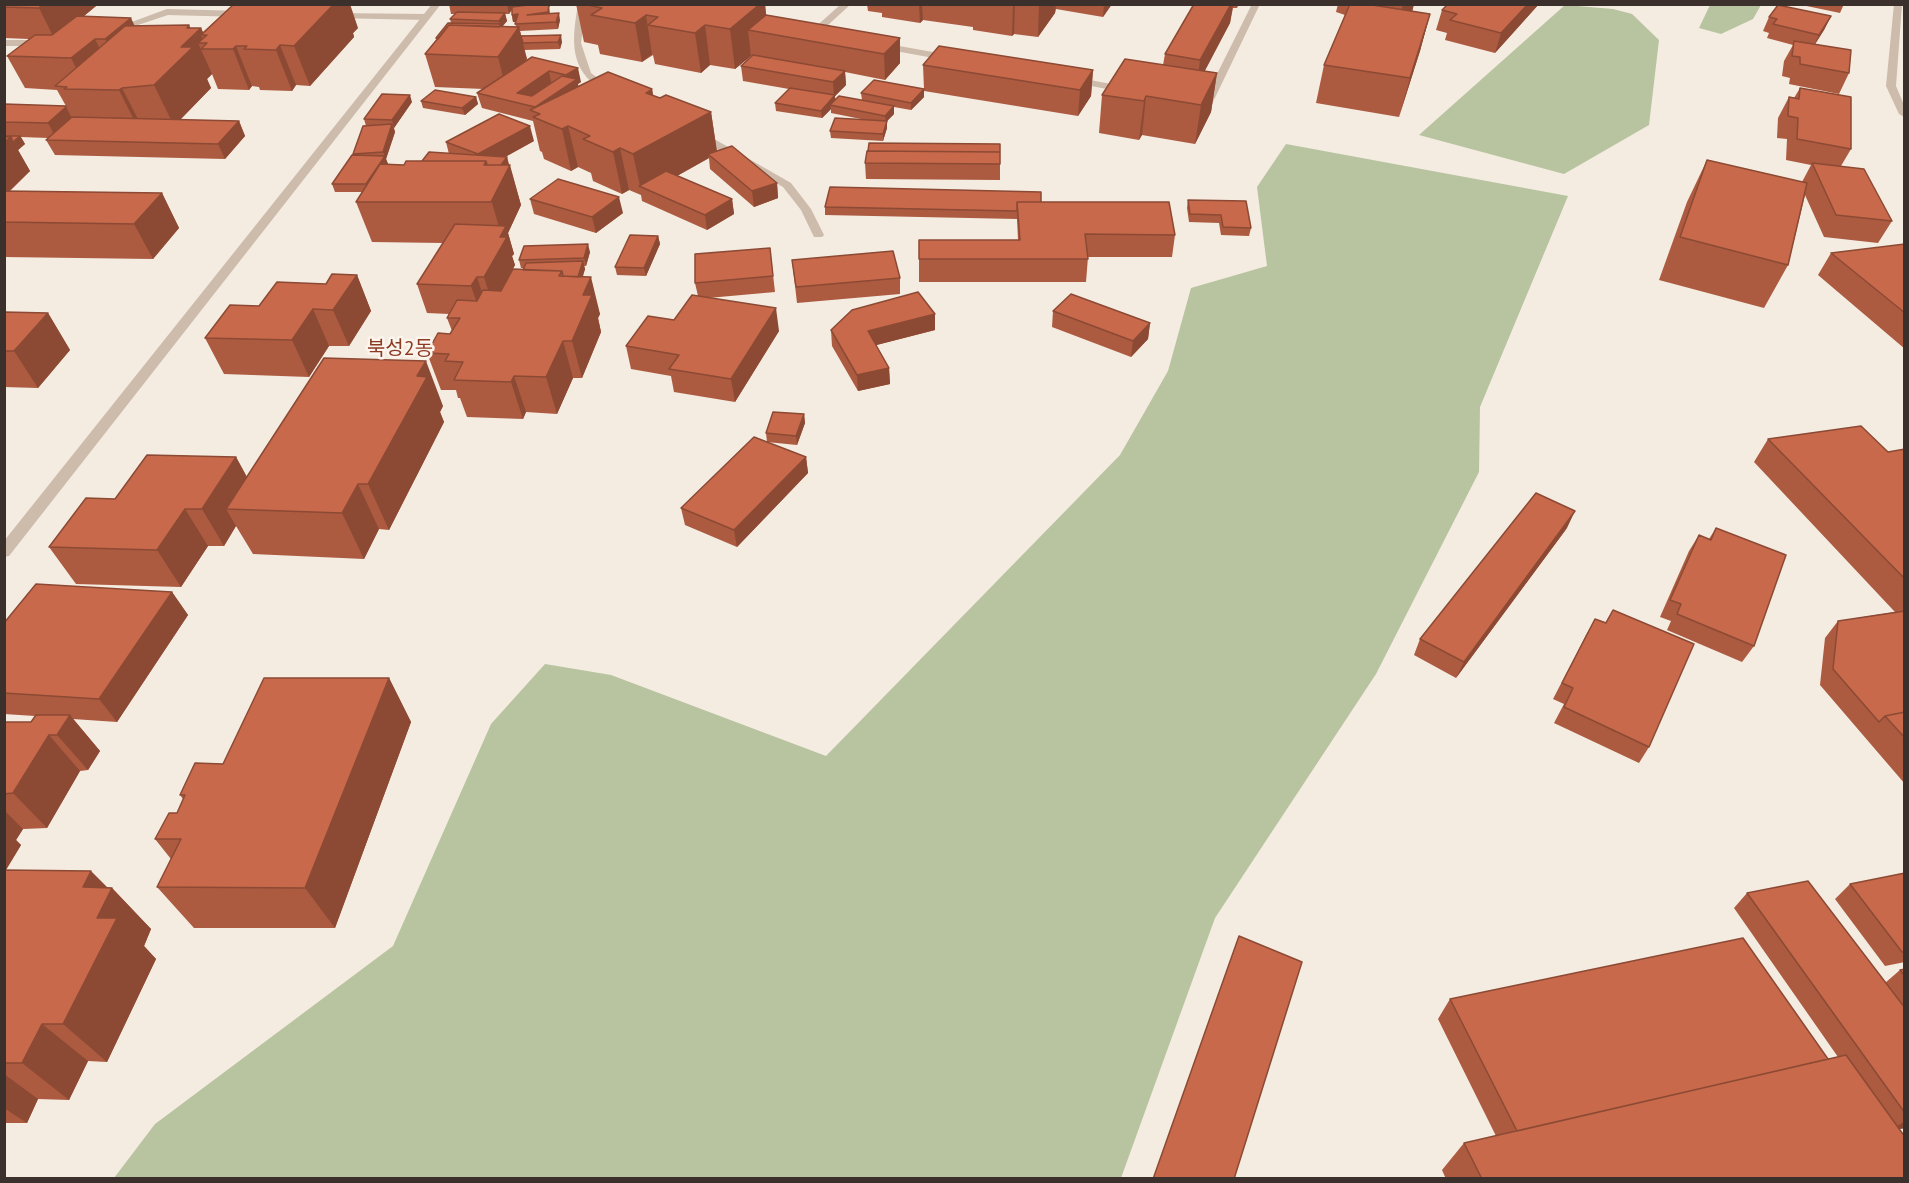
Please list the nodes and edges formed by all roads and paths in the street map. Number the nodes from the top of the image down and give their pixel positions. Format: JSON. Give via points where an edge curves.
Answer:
{"nodes":[{"id":1,"x":437,"y":4,"type":"edge"},
{"id":2,"x":582,"y":4,"type":"edge"},
{"id":3,"x":847,"y":4,"type":"edge"},
{"id":4,"x":1256,"y":4,"type":"edge"},
{"id":5,"x":1898,"y":4,"type":"edge"},
{"id":6,"x":250,"y":14,"type":"edge"},
{"id":7,"x":321,"y":15,"type":"edge"},
{"id":8,"x":427,"y":17,"type":"junction"},
{"id":9,"x":107,"y":32,"type":"edge"},
{"id":10,"x":801,"y":32,"type":"edge"},
{"id":11,"x":813,"y":34,"type":"junction"},
{"id":12,"x":824,"y":36,"type":"edge"},
{"id":13,"x":4,"y":43,"type":"edge"},
{"id":14,"x":51,"y":43,"type":"edge"},
{"id":15,"x":871,"y":44,"type":"edge"},
{"id":16,"x":964,"y":60,"type":"edge"},
{"id":17,"x":1068,"y":79,"type":"edge"},
{"id":18,"x":1138,"y":92,"type":"edge"},
{"id":19,"x":616,"y":98,"type":"edge"},
{"id":20,"x":1196,"y":102,"type":"edge"},
{"id":21,"x":1905,"y":114,"type":"edge"},
{"id":22,"x":683,"y":126,"type":"edge"},
{"id":23,"x":818,"y":235,"type":"dead end"},
{"id":24,"x":4,"y":552,"type":"edge"}],
"edges":[{"from":1,"to":8,"type":"street"},
{"from":2,"to":19,"type":"street","via":[[577,43],[587,74]]},
{"from":3,"to":11,"type":"street"},
{"from":4,"to":20,"type":"street","via":[[1207,104]]},
{"from":5,"to":21,"type":"street","via":[[1891,86]]},
{"from":6,"to":9,"type":"street","via":[[167,12]]},
{"from":7,"to":8,"type":"street"},
{"from":8,"to":24,"type":"street"},
{"from":10,"to":11,"type":"street"},
{"from":11,"to":12,"type":"street"},
{"from":13,"to":14,"type":"street"},
{"from":15,"to":16,"type":"street"},
{"from":17,"to":18,"type":"street"},
{"from":22,"to":23,"type":"street","via":[[787,184],[806,209]]}]}
